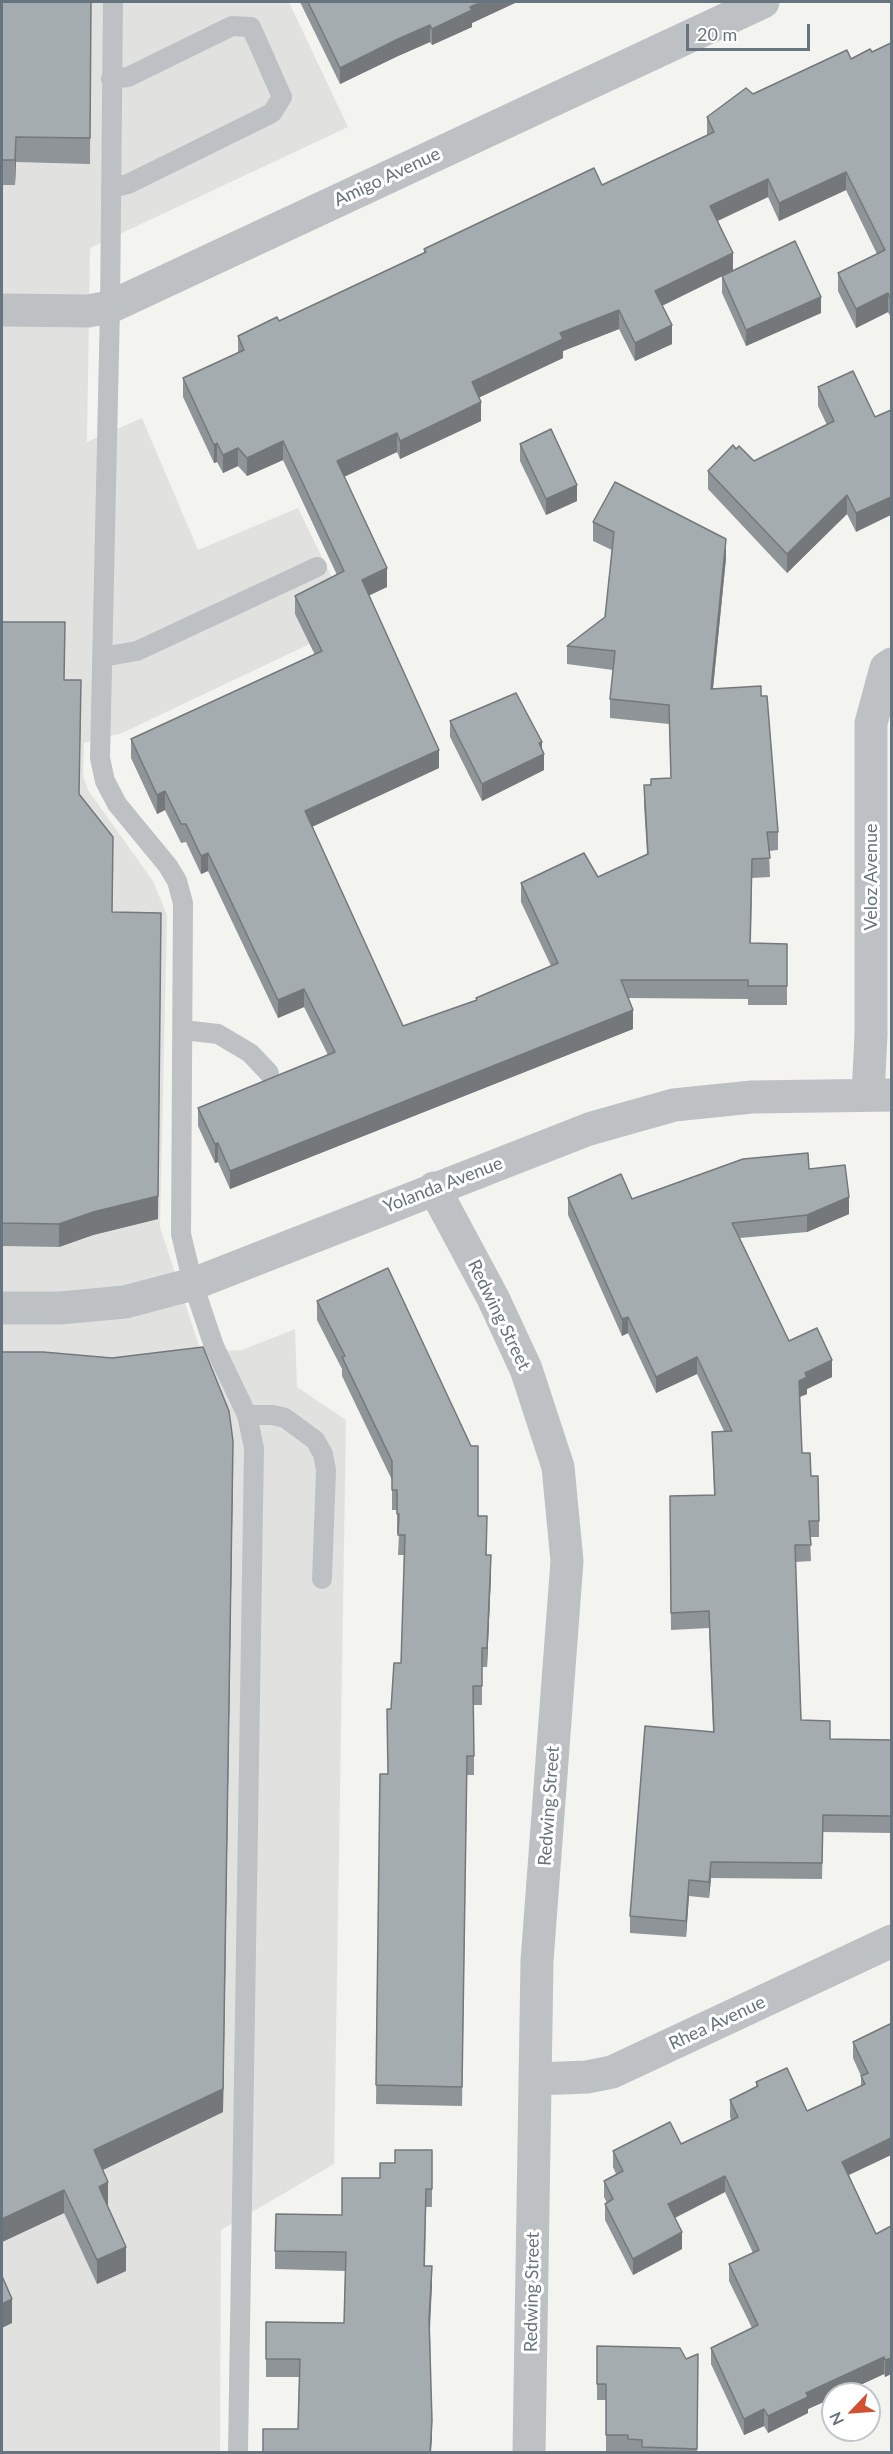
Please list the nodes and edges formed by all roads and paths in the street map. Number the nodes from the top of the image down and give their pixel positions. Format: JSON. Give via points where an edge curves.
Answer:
{"nodes":[{"id":1,"x":113,"y":2,"type":"edge"},
{"id":2,"x":763,"y":2,"type":"edge"},
{"id":3,"x":111,"y":79,"type":"junction"},
{"id":4,"x":111,"y":188,"type":"junction"},
{"id":5,"x":110,"y":307,"type":"junction"},
{"id":6,"x":2,"y":310,"type":"edge"},
{"id":7,"x":316,"y":567,"type":"dead end"},
{"id":8,"x":102,"y":657,"type":"junction"},
{"id":9,"x":891,"y":664,"type":"edge"},
{"id":10,"x":183,"y":1030,"type":"junction"},
{"id":11,"x":269,"y":1073,"type":"dead end"},
{"id":12,"x":880,"y":1095,"type":"edge"},
{"id":13,"x":434,"y":1188,"type":"junction"},
{"id":14,"x":193,"y":1284,"type":"junction"},
{"id":15,"x":2,"y":1308,"type":"edge"},
{"id":16,"x":247,"y":1415,"type":"junction"},
{"id":17,"x":322,"y":1579,"type":"dead end"},
{"id":18,"x":891,"y":1941,"type":"edge"},
{"id":19,"x":536,"y":2079,"type":"junction"},
{"id":20,"x":238,"y":2452,"type":"edge"},
{"id":21,"x":529,"y":2452,"type":"edge"}],
"edges":[{"from":1,"to":3,"type":"lane"},
{"from":2,"to":5,"type":"street","name":"Amigo Avenue"},
{"from":3,"to":4,"type":"lane"},
{"from":3,"to":4,"type":"lane","via":[[128,77],[232,26],[251,27],[282,97],[272,113],[128,184]]},
{"from":4,"to":5,"type":"lane"},
{"from":5,"to":6,"type":"street","name":"Amigo Avenue","via":[[88,311]]},
{"from":5,"to":8,"type":"lane"},
{"from":7,"to":8,"type":"lane","via":[[138,651]]},
{"from":8,"to":10,"type":"lane","via":[[100,758],[105,781],[117,804],[168,866],[183,903]]},
{"from":9,"to":12,"type":"street","name":"Veloz Avenue","via":[[886,668],[872,723],[871,1035]]},
{"from":10,"to":11,"type":"lane","via":[[218,1034],[249,1053]]},
{"from":10,"to":14,"type":"lane","via":[[180,1211],[181,1234]]},
{"from":12,"to":13,"type":"street","name":"Yolanda Avenue","via":[[752,1097],[674,1105],[589,1129]]},
{"from":13,"to":14,"type":"street","name":"Yolanda Avenue"},
{"from":13,"to":19,"type":"street","name":"Redwing Street","via":[[526,1369],[558,1467],[567,1561],[537,1961]]},
{"from":14,"to":15,"type":"street","name":"Yolanda Avenue","via":[[125,1302]]},
{"from":14,"to":16,"type":"lane","via":[[214,1346]]},
{"from":16,"to":17,"type":"lane","via":[[273,1414],[285,1418],[315,1440],[323,1454],[326,1470]]},
{"from":16,"to":20,"type":"lane","via":[[254,1448]]},
{"from":18,"to":19,"type":"street","name":"Rhea Avenue","via":[[612,2072]]},
{"from":19,"to":21,"type":"street","name":"Redwing Street"}]}
